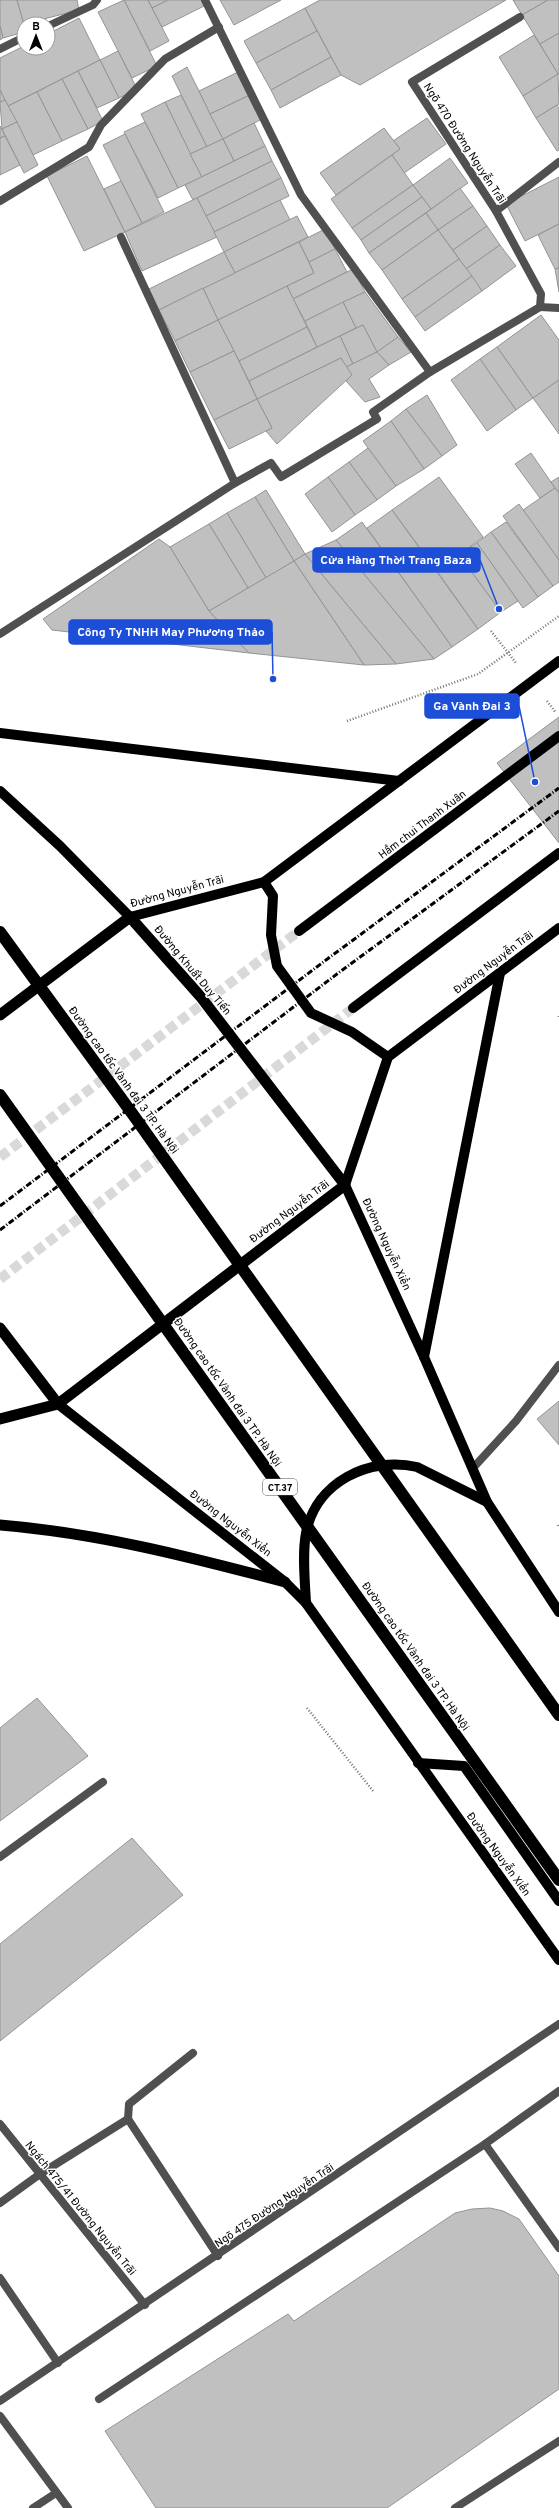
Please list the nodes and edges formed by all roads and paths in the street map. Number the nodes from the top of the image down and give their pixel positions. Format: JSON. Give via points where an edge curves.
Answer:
{"nodes":[{"id":1,"x":97,"y":0,"type":"edge"},
{"id":2,"x":205,"y":0,"type":"edge"},
{"id":3,"x":520,"y":17,"type":"dead end"},
{"id":4,"x":56,"y":22,"type":"edge"},
{"id":5,"x":219,"y":27,"type":"junction"},
{"id":6,"x":16,"y":41,"type":"edge"},
{"id":7,"x":0,"y":49,"type":"edge"},
{"id":8,"x":559,"y":162,"type":"edge"},
{"id":9,"x":0,"y":201,"type":"edge"},
{"id":10,"x":496,"y":211,"type":"junction"},
{"id":11,"x":120,"y":238,"type":"dead end"},
{"id":12,"x":540,"y":307,"type":"junction"},
{"id":13,"x":559,"y":308,"type":"edge"},
{"id":14,"x":430,"y":372,"type":"junction"},
{"id":15,"x":235,"y":483,"type":"junction"},
{"id":16,"x":559,"y":616,"type":"edge"},
{"id":17,"x":491,"y":631,"type":"dead end"},
{"id":18,"x":0,"y":634,"type":"edge"},
{"id":19,"x":498,"y":640,"type":"dead end"},
{"id":20,"x":559,"y":661,"type":"edge"},
{"id":21,"x":347,"y":721,"type":"dead end"},
{"id":22,"x":0,"y":733,"type":"edge"},
{"id":23,"x":559,"y":736,"type":"edge"},
{"id":24,"x":400,"y":781,"type":"junction"},
{"id":25,"x":0,"y":791,"type":"edge"},
{"id":26,"x":559,"y":853,"type":"edge"},
{"id":27,"x":264,"y":882,"type":"junction"},
{"id":28,"x":130,"y":917,"type":"junction"},
{"id":29,"x":559,"y":928,"type":"edge"},
{"id":30,"x":299,"y":931,"type":"tunnel mouth"},
{"id":31,"x":0,"y":932,"type":"edge"},
{"id":32,"x":500,"y":973,"type":"junction"},
{"id":33,"x":353,"y":1008,"type":"tunnel mouth"},
{"id":34,"x":0,"y":1015,"type":"edge"},
{"id":35,"x":388,"y":1056,"type":"junction"},
{"id":36,"x":0,"y":1095,"type":"edge"},
{"id":37,"x":345,"y":1185,"type":"junction"},
{"id":38,"x":0,"y":1328,"type":"edge"},
{"id":39,"x":424,"y":1357,"type":"junction"},
{"id":40,"x":559,"y":1365,"type":"edge"},
{"id":41,"x":58,"y":1404,"type":"junction"},
{"id":42,"x":0,"y":1419,"type":"edge"},
{"id":43,"x":473,"y":1468,"type":"junction"},
{"id":44,"x":486,"y":1502,"type":"junction"},
{"id":45,"x":0,"y":1525,"type":"edge"},
{"id":46,"x":285,"y":1582,"type":"junction"},
{"id":47,"x":306,"y":1603,"type":"junction"},
{"id":48,"x":559,"y":1612,"type":"edge"},
{"id":49,"x":307,"y":1708,"type":"dead end"},
{"id":50,"x":559,"y":1715,"type":"edge"},
{"id":51,"x":418,"y":1763,"type":"junction"},
{"id":52,"x":103,"y":1782,"type":"dead end"},
{"id":53,"x":373,"y":1791,"type":"dead end"},
{"id":54,"x":0,"y":1857,"type":"edge"},
{"id":55,"x":559,"y":1880,"type":"edge"},
{"id":56,"x":559,"y":1901,"type":"edge"},
{"id":57,"x":559,"y":1960,"type":"edge"},
{"id":58,"x":559,"y":2024,"type":"edge"},
{"id":59,"x":193,"y":2053,"type":"dead end"},
{"id":60,"x":559,"y":2090,"type":"edge"},
{"id":61,"x":128,"y":2119,"type":"junction"},
{"id":62,"x":0,"y":2124,"type":"edge"},
{"id":63,"x":485,"y":2144,"type":"junction"},
{"id":64,"x":40,"y":2174,"type":"junction"},
{"id":65,"x":0,"y":2203,"type":"edge"},
{"id":66,"x":559,"y":2248,"type":"edge"},
{"id":67,"x":218,"y":2256,"type":"junction"},
{"id":68,"x":0,"y":2278,"type":"edge"},
{"id":69,"x":145,"y":2306,"type":"junction"},
{"id":70,"x":58,"y":2363,"type":"junction"},
{"id":71,"x":99,"y":2399,"type":"dead end"},
{"id":72,"x":0,"y":2401,"type":"edge"},
{"id":73,"x":0,"y":2416,"type":"edge"},
{"id":74,"x":559,"y":2441,"type":"edge"},
{"id":75,"x":56,"y":2493,"type":"junction"},
{"id":76,"x":33,"y":2508,"type":"edge"},
{"id":77,"x":68,"y":2508,"type":"edge"},
{"id":78,"x":455,"y":2508,"type":"edge"}],
"edges":[{"from":1,"to":4,"type":"street","via":[[93,5]]},
{"from":2,"to":5,"type":"street"},
{"from":3,"to":10,"type":"street","name":"Ngõ 470 Đường Nguyễn Trãi","via":[[412,82]]},
{"from":5,"to":9,"type":"street","via":[[165,58],[101,125],[89,147]]},
{"from":5,"to":14,"type":"street","via":[[301,195]]},
{"from":6,"to":7,"type":"street"},
{"from":8,"to":10,"type":"street"},
{"from":10,"to":12,"type":"street","name":"Ngõ 470 Đường Nguyễn Trãi","via":[[541,294]]},
{"from":11,"to":15,"type":"street"},
{"from":12,"to":13,"type":"street"},
{"from":12,"to":14,"type":"street"},
{"from":14,"to":15,"type":"street","via":[[373,412],[377,419],[281,477],[271,463]]},
{"from":15,"to":18,"type":"street"},
{"from":16,"to":21,"type":"path","via":[[478,674]]},
{"from":17,"to":19,"type":"path"},
{"from":20,"to":24,"type":"main road","name":"Đường Nguyễn Trãi"},
{"from":22,"to":24,"type":"main road"},
{"from":23,"to":30,"type":"main road","name":"Hầm chui Thanh Xuân"},
{"from":24,"to":27,"type":"main road","name":"Đường Nguyễn Trãi"},
{"from":25,"to":28,"type":"main road","name":"Đường Khuất Duy Tiến","via":[[60,846]]},
{"from":26,"to":33,"type":"main road"},
{"from":27,"to":28,"type":"main road","name":"Đường Nguyễn Trãi"},
{"from":27,"to":35,"type":"main road","via":[[273,896],[271,936],[278,966],[303,1002],[311,1013],[352,1032]]},
{"from":28,"to":34,"type":"highway","name":"Đường Nguyễn Trãi"},
{"from":28,"to":37,"type":"highway","name":"Đường Khuất Duy Tiến","via":[[200,996]]},
{"from":29,"to":32,"type":"main road","name":"Đường Nguyễn Trãi"},
{"from":31,"to":50,"type":"highway","name":"Đường cao tốc Vành đai 3 TP. Hà Nội","via":[[134,1116]]},
{"from":32,"to":35,"type":"main road","name":"Đường Nguyễn Trãi"},
{"from":32,"to":39,"type":"main road"},
{"from":35,"to":37,"type":"main road","name":"Đường Nguyễn Trãi"},
{"from":36,"to":55,"type":"highway","name":"Đường cao tốc Vành đai 3 TP. Hà Nội","number":"CT.37"},
{"from":37,"to":39,"type":"main road","name":"Đường Nguyễn Xiển"},
{"from":37,"to":41,"type":"highway","name":"Đường Nguyễn Trãi"},
{"from":38,"to":41,"type":"highway","name":"Đường Nguyễn Xiển"},
{"from":39,"to":43,"type":"main road","name":"Đường Nguyễn Xiển"},
{"from":40,"to":43,"type":"street","via":[[516,1421]]},
{"from":41,"to":42,"type":"highway","name":"Đường Nguyễn Trãi"},
{"from":41,"to":46,"type":"main road","name":"Đường Nguyễn Xiển"},
{"from":43,"to":44,"type":"main road","name":"Đường Nguyễn Xiển"},
{"from":44,"to":47,"type":"main road","via":[[417,1467],[383,1463],[351,1474],[320,1500],[311,1516],[306,1538]]},
{"from":44,"to":48,"type":"main road","name":"Đường Nguyễn Xiển"},
{"from":45,"to":46,"type":"highway","via":[[100,1537]]},
{"from":46,"to":47,"type":"main road","name":"Đường Nguyễn Xiển"},
{"from":47,"to":51,"type":"main road","name":"Đường Nguyễn Xiển"},
{"from":49,"to":53,"type":"path"},
{"from":51,"to":56,"type":"main road","name":"Đường Nguyễn Xiển","via":[[464,1766]]},
{"from":51,"to":57,"type":"main road","name":"Đường Nguyễn Xiển"},
{"from":52,"to":54,"type":"street"},
{"from":58,"to":67,"type":"street","name":"Ngõ 475 Đường Nguyễn Trãi"},
{"from":59,"to":61,"type":"street","via":[[129,2104]]},
{"from":60,"to":63,"type":"street"},
{"from":61,"to":64,"type":"street"},
{"from":61,"to":67,"type":"street"},
{"from":62,"to":64,"type":"street","name":"Ngách 475/41 Đường Nguyễn Trãi"},
{"from":63,"to":66,"type":"street"},
{"from":63,"to":71,"type":"street"},
{"from":64,"to":65,"type":"street"},
{"from":64,"to":69,"type":"street","name":"Ngách 475/41 Đường Nguyễn Trãi"},
{"from":67,"to":69,"type":"street","name":"Ngõ 475 Đường Nguyễn Trãi"},
{"from":68,"to":70,"type":"street"},
{"from":69,"to":70,"type":"street","name":"Ngõ 475 Đường Nguyễn Trãi"},
{"from":70,"to":72,"type":"street","name":"Ngõ 475 Đường Nguyễn Trãi"},
{"from":73,"to":75,"type":"street"},
{"from":74,"to":78,"type":"street"},
{"from":75,"to":76,"type":"street"},
{"from":75,"to":77,"type":"street"}]}
